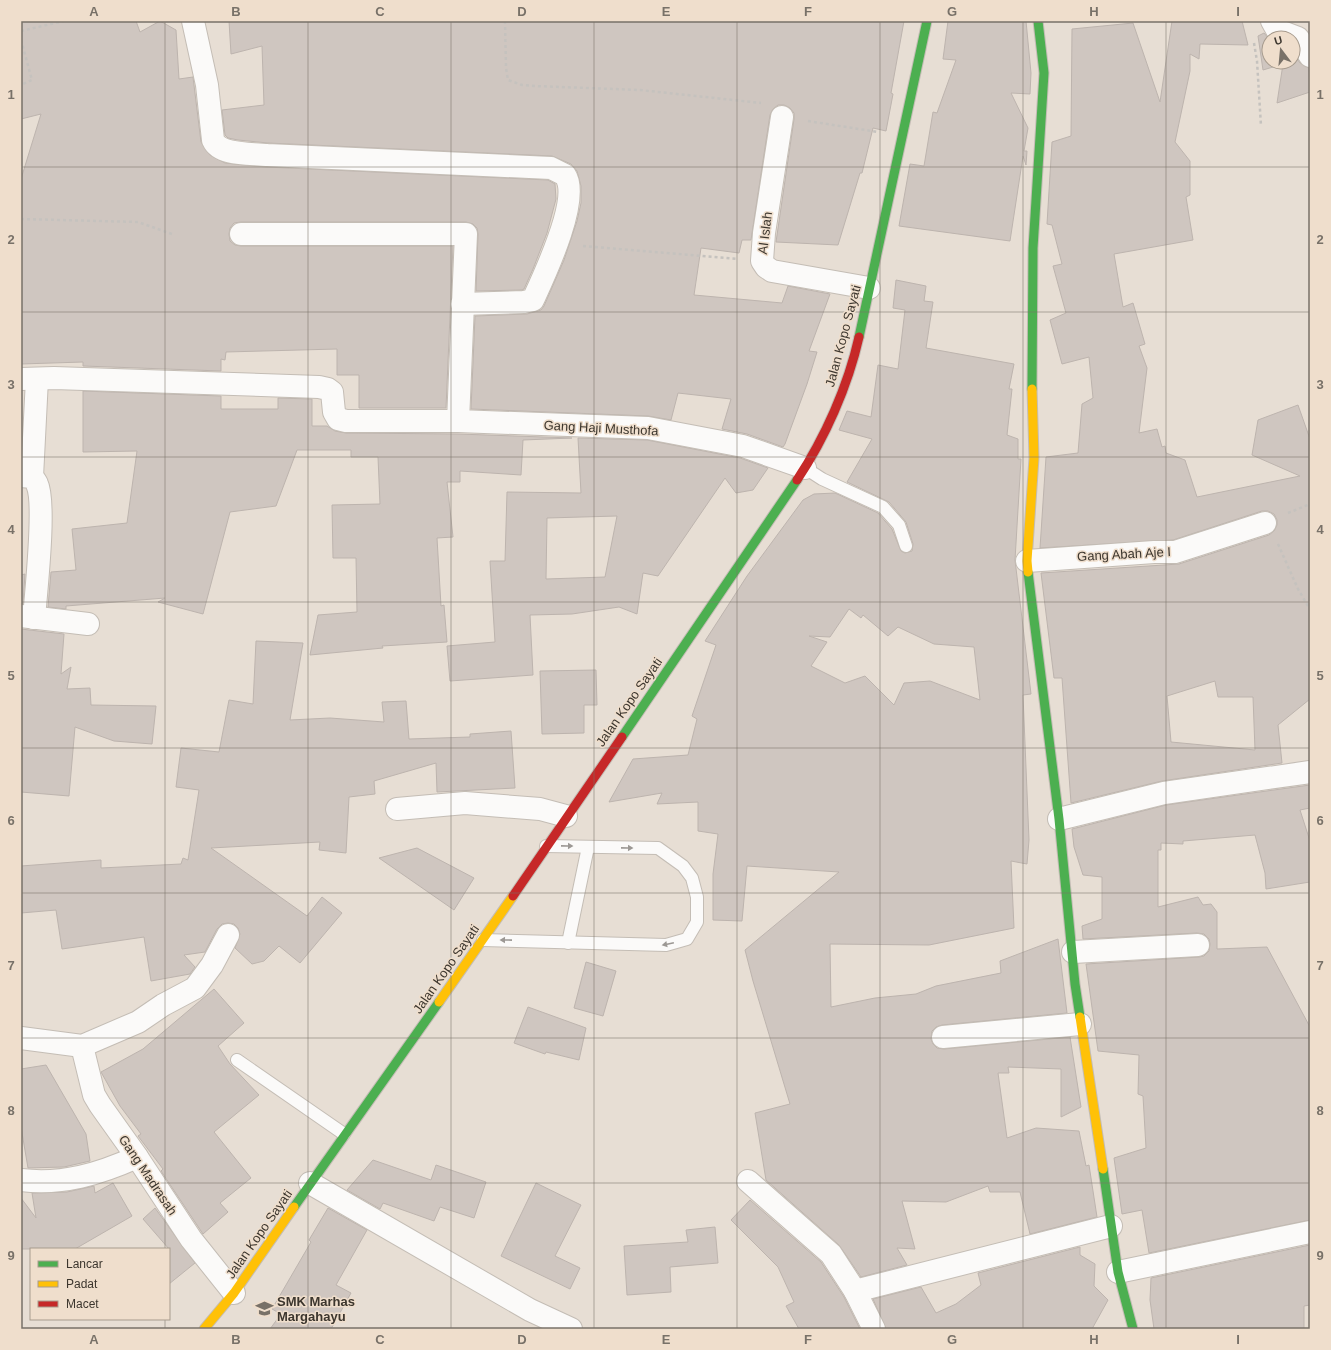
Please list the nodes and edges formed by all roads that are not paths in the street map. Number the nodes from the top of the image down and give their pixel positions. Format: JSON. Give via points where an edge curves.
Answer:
{"nodes":[{"id":1,"x":193,"y":21,"type":"edge"},
{"id":2,"x":927,"y":21,"type":"edge"},
{"id":3,"x":1038,"y":21,"type":"edge"},
{"id":4,"x":1272,"y":21,"type":"edge"},
{"id":5,"x":1310,"y":56,"type":"edge"},
{"id":6,"x":782,"y":117,"type":"road end"},
{"id":7,"x":241,"y":234,"type":"dead end"},
{"id":8,"x":869,"y":288,"type":"junction"},
{"id":9,"x":462,"y":304,"type":"junction"},
{"id":10,"x":29,"y":379,"type":"edge"},
{"id":11,"x":461,"y":421,"type":"junction"},
{"id":12,"x":805,"y":468,"type":"junction"},
{"id":13,"x":26,"y":476,"type":"edge"},
{"id":14,"x":1265,"y":523,"type":"dead end"},
{"id":15,"x":906,"y":546,"type":"dead end"},
{"id":16,"x":1027,"y":560,"type":"junction"},
{"id":17,"x":28,"y":617,"type":"edge"},
{"id":18,"x":88,"y":624,"type":"dead end"},
{"id":19,"x":1310,"y":772,"type":"edge"},
{"id":20,"x":397,"y":808,"type":"dead end"},
{"id":21,"x":566,"y":816,"type":"junction"},
{"id":22,"x":1059,"y":819,"type":"junction"},
{"id":23,"x":546,"y":846,"type":"junction"},
{"id":24,"x":588,"y":847,"type":"junction"},
{"id":25,"x":228,"y":935,"type":"dead end"},
{"id":26,"x":483,"y":940,"type":"junction"},
{"id":27,"x":568,"y":943,"type":"junction"},
{"id":28,"x":1198,"y":945,"type":"dead end"},
{"id":29,"x":1073,"y":952,"type":"junction"},
{"id":30,"x":1080,"y":1024,"type":"junction"},
{"id":31,"x":943,"y":1037,"type":"dead end"},
{"id":32,"x":21,"y":1038,"type":"edge"},
{"id":33,"x":82,"y":1046,"type":"junction"},
{"id":34,"x":237,"y":1060,"type":"dead end"},
{"id":35,"x":344,"y":1134,"type":"junction"},
{"id":36,"x":137,"y":1156,"type":"junction"},
{"id":37,"x":21,"y":1180,"type":"edge"},
{"id":38,"x":748,"y":1181,"type":"dead end"},
{"id":39,"x":310,"y":1183,"type":"junction"},
{"id":40,"x":1111,"y":1226,"type":"junction"},
{"id":41,"x":1310,"y":1232,"type":"edge"},
{"id":42,"x":1118,"y":1272,"type":"junction"},
{"id":43,"x":855,"y":1291,"type":"junction"},
{"id":44,"x":234,"y":1293,"type":"junction"},
{"id":45,"x":204,"y":1329,"type":"edge"},
{"id":46,"x":571,"y":1329,"type":"edge"},
{"id":47,"x":874,"y":1329,"type":"edge"},
{"id":48,"x":1133,"y":1329,"type":"edge"}],
"edges":[{"from":1,"to":9,"type":"street","via":[[206,80],[213,140],[216,146],[225,150],[267,155],[551,168],[565,175],[569,194],[558,244],[532,301]]},
{"from":2,"to":8,"type":"main road","name":"Jalan Kopo Sayati"},
{"from":3,"to":16,"type":"main road","via":[[1044,74],[1033,248],[1034,458]]},
{"from":4,"to":5,"type":"street","via":[[1277,30],[1298,38]]},
{"from":6,"to":8,"type":"street","name":"Al Islah","via":[[762,261],[772,270]]},
{"from":7,"to":9,"type":"street","via":[[466,234]]},
{"from":8,"to":12,"type":"main road","name":"Jalan Kopo Sayati","via":[[846,385],[830,423]]},
{"from":9,"to":11,"type":"street"},
{"from":10,"to":11,"type":"street","name":"Gang Haji Musthofa","via":[[319,387],[332,392],[334,412],[338,420]]},
{"from":10,"to":13,"type":"street"},
{"from":11,"to":12,"type":"street","name":"Gang Haji Musthofa","via":[[648,428],[743,446]]},
{"from":12,"to":15,"type":"lane","via":[[822,479],[883,507],[899,525]]},
{"from":12,"to":21,"type":"main road","name":"Jalan Kopo Sayati"},
{"from":13,"to":17,"type":"street","via":[[38,488],[40,524]]},
{"from":14,"to":16,"type":"street","name":"Gang Abah Aje I","via":[[1175,552]]},
{"from":16,"to":22,"type":"main road"},
{"from":17,"to":18,"type":"street"},
{"from":19,"to":22,"type":"street","via":[[1164,793]]},
{"from":20,"to":21,"type":"street","via":[[464,803],[540,809]]},
{"from":21,"to":23,"type":"main road","name":"Jalan Kopo Sayati"},
{"from":22,"to":29,"type":"main road"},
{"from":23,"to":24,"type":"lane","one_way":true},
{"from":23,"to":26,"type":"main road","name":"Jalan Kopo Sayati"},
{"from":24,"to":27,"type":"lane"},
{"from":24,"to":27,"type":"lane","one_way":true,"via":[[658,848],[683,866],[692,878],[697,897],[697,922],[687,939],[666,946]]},
{"from":25,"to":33,"type":"street","via":[[212,965],[195,988],[138,1022]]},
{"from":27,"to":26,"type":"lane","one_way":true},
{"from":26,"to":35,"type":"main road","name":"Jalan Kopo Sayati"},
{"from":28,"to":29,"type":"street"},
{"from":29,"to":30,"type":"main road"},
{"from":30,"to":31,"type":"street"},
{"from":30,"to":40,"type":"main road"},
{"from":32,"to":33,"type":"street"},
{"from":33,"to":36,"type":"street","name":"Gang Madrasah","via":[[94,1095]]},
{"from":34,"to":35,"type":"lane"},
{"from":35,"to":39,"type":"main road","name":"Jalan Kopo Sayati"},
{"from":36,"to":37,"type":"street","via":[[107,1170],[62,1181]]},
{"from":36,"to":44,"type":"street","name":"Gang Madrasah","via":[[191,1239]]},
{"from":38,"to":43,"type":"street","via":[[831,1254]]},
{"from":39,"to":44,"type":"main road","name":"Jalan Kopo Sayati"},
{"from":39,"to":46,"type":"street","via":[[530,1310]]},
{"from":40,"to":42,"type":"main road"},
{"from":40,"to":43,"type":"street"},
{"from":41,"to":42,"type":"street"},
{"from":42,"to":48,"type":"main road"},
{"from":43,"to":47,"type":"street"},
{"from":44,"to":45,"type":"main road","name":"Jalan Kopo Sayati"}]}
